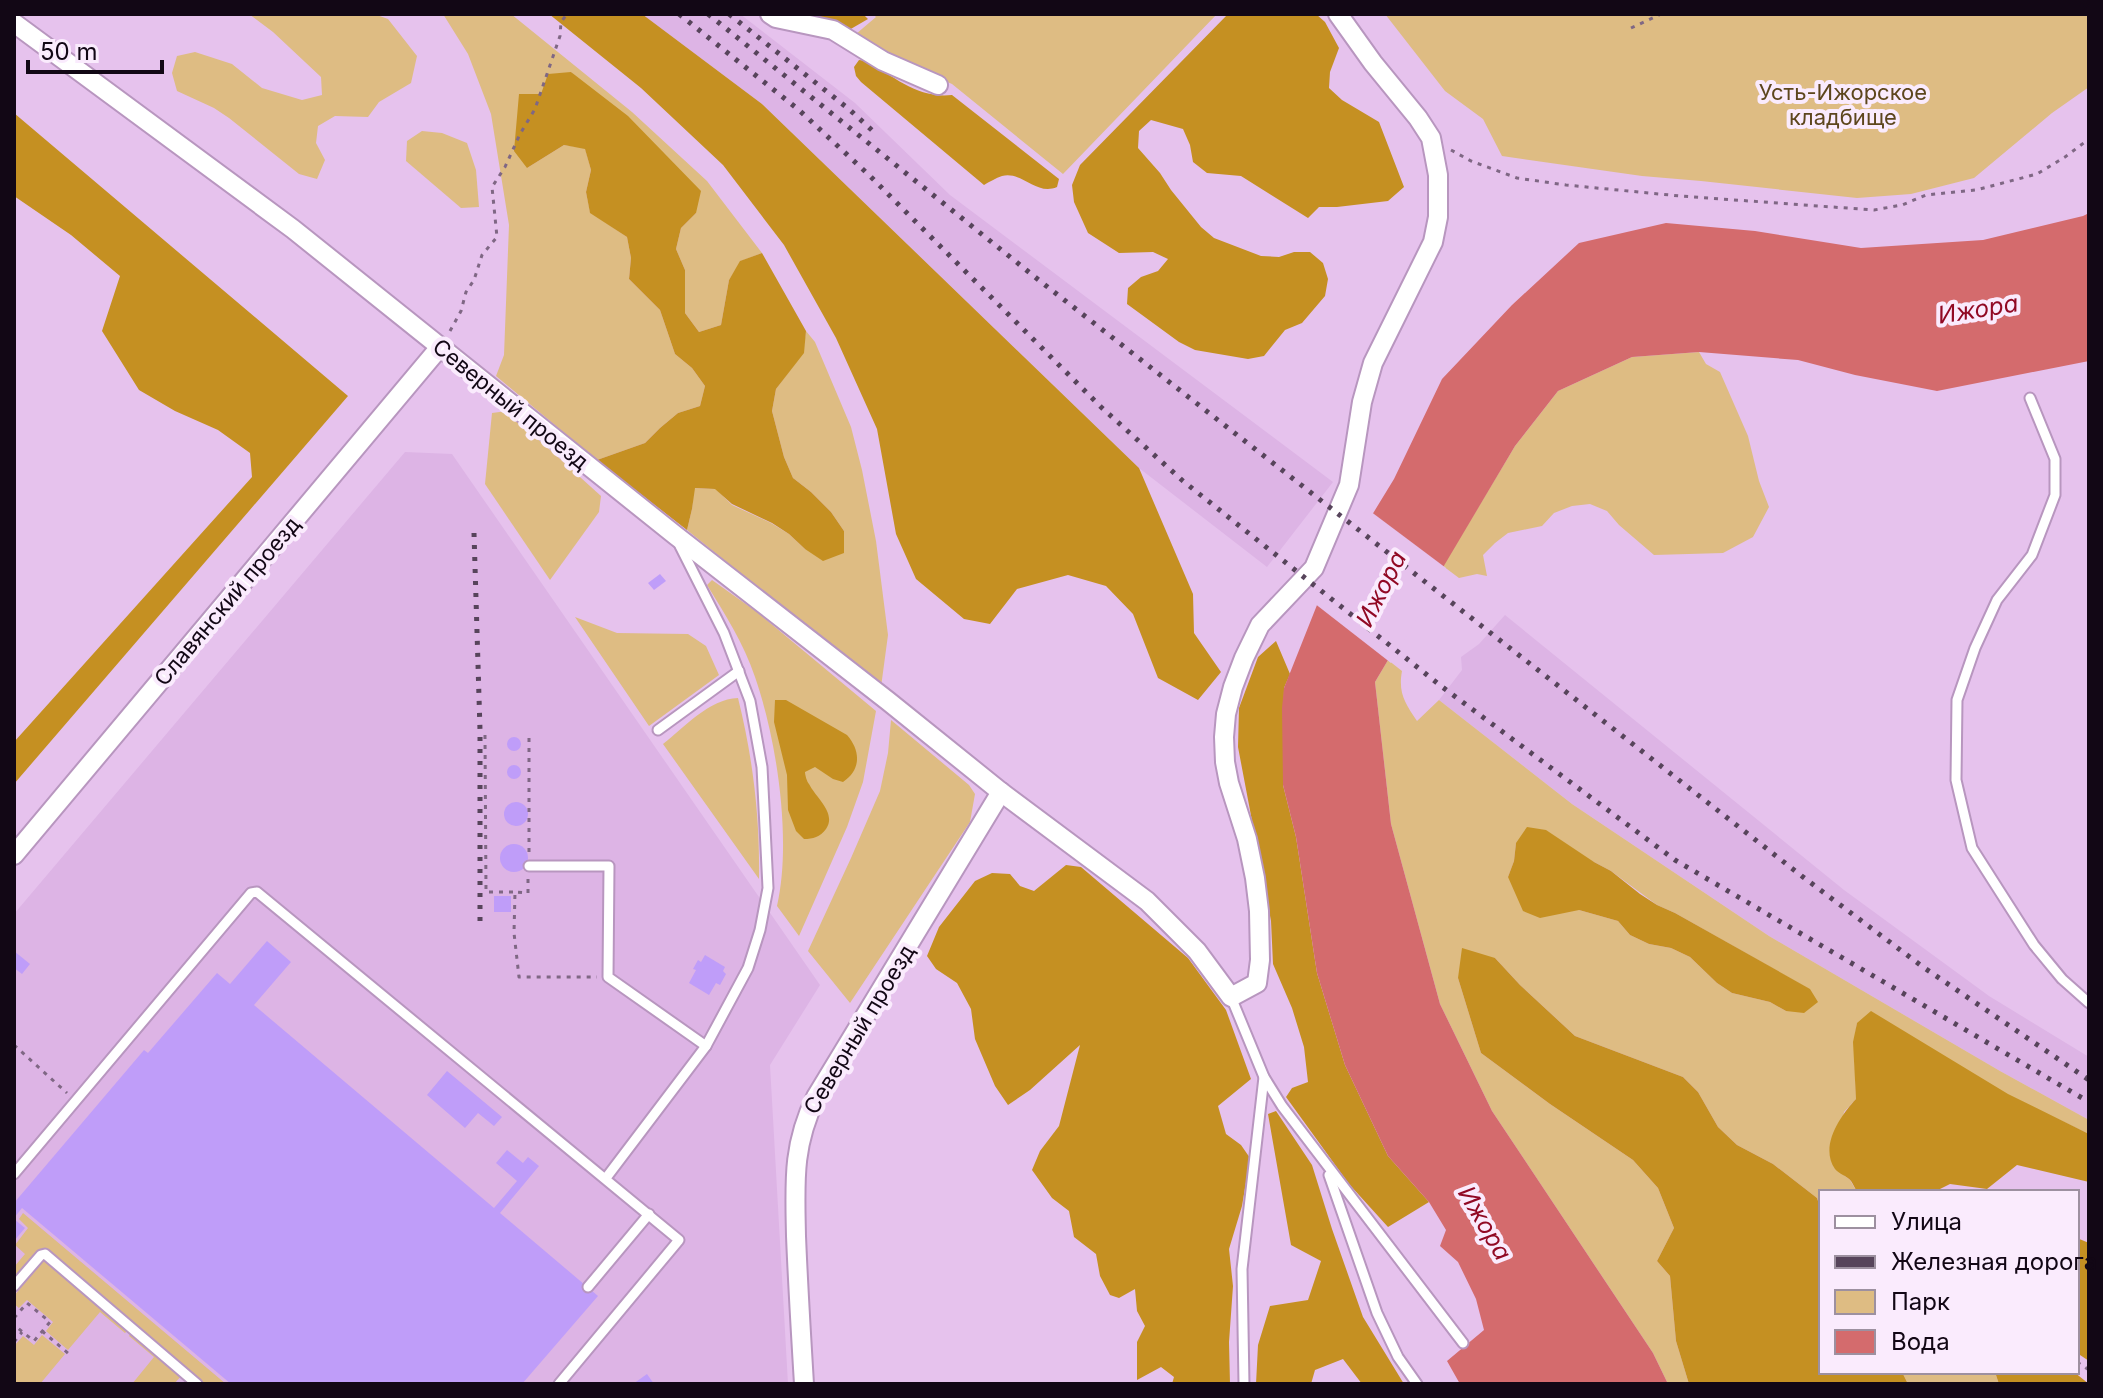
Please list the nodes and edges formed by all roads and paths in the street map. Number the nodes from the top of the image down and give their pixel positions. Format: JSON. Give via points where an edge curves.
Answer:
{"nodes":[{"id":1,"x":567,"y":14,"type":"edge"},
{"id":2,"x":770,"y":14,"type":"edge"},
{"id":3,"x":1338,"y":14,"type":"edge"},
{"id":4,"x":1661,"y":14,"type":"edge"},
{"id":5,"x":14,"y":23,"type":"edge"},
{"id":6,"x":1631,"y":28,"type":"dead end"},
{"id":7,"x":938,"y":85,"type":"dead end"},
{"id":8,"x":1431,"y":138,"type":"junction"},
{"id":9,"x":2089,"y":139,"type":"edge"},
{"id":10,"x":440,"y":347,"type":"junction"},
{"id":11,"x":2030,"y":398,"type":"dead end"},
{"id":12,"x":675,"y":535,"type":"junction"},
{"id":13,"x":739,"y":671,"type":"junction"},
{"id":14,"x":658,"y":730,"type":"dead end"},
{"id":15,"x":485,"y":735,"type":"dead end"},
{"id":16,"x":1001,"y":792,"type":"junction"},
{"id":17,"x":14,"y":855,"type":"edge"},
{"id":18,"x":529,"y":866,"type":"dead end"},
{"id":19,"x":515,"y":892,"type":"dead end"},
{"id":20,"x":519,"y":977,"type":"dead end"},
{"id":21,"x":608,"y":977,"type":"junction"},
{"id":22,"x":1231,"y":997,"type":"junction"},
{"id":23,"x":2089,"y":1003,"type":"edge"},
{"id":24,"x":14,"y":1045,"type":"edge"},
{"id":25,"x":706,"y":1046,"type":"junction"},
{"id":26,"x":1264,"y":1077,"type":"junction"},
{"id":27,"x":76,"y":1102,"type":"junction"},
{"id":28,"x":1325,"y":1165,"type":"junction"},
{"id":29,"x":14,"y":1174,"type":"edge"},
{"id":30,"x":606,"y":1178,"type":"junction"},
{"id":31,"x":649,"y":1214,"type":"junction"},
{"id":32,"x":14,"y":1286,"type":"edge"},
{"id":33,"x":588,"y":1287,"type":"dead end"},
{"id":34,"x":14,"y":1308,"type":"edge"},
{"id":35,"x":19,"y":1312,"type":"junction"},
{"id":36,"x":14,"y":1318,"type":"edge"},
{"id":37,"x":14,"y":1325,"type":"edge"},
{"id":38,"x":42,"y":1331,"type":"junction"},
{"id":39,"x":22,"y":1332,"type":"junction"},
{"id":40,"x":14,"y":1342,"type":"edge"},
{"id":41,"x":1463,"y":1343,"type":"dead end"},
{"id":42,"x":69,"y":1354,"type":"dead end"},
{"id":43,"x":184,"y":1380,"type":"edge"},
{"id":44,"x":197,"y":1384,"type":"edge"},
{"id":45,"x":559,"y":1384,"type":"edge"},
{"id":46,"x":804,"y":1384,"type":"edge"},
{"id":47,"x":1244,"y":1384,"type":"edge"},
{"id":48,"x":1417,"y":1384,"type":"edge"}],
"edges":[{"from":1,"to":10,"type":"path","via":[[535,109],[492,187],[497,237],[482,255],[461,311]]},
{"from":2,"to":7,"type":"street","via":[[833,30],[883,61]]},
{"from":3,"to":8,"type":"street"},
{"from":4,"to":6,"type":"path"},
{"from":5,"to":10,"type":"street","name":"Северный проезд","via":[[293,229]]},
{"from":8,"to":9,"type":"path","via":[[1517,178],[1874,210],[2037,174]]},
{"from":8,"to":22,"type":"street","via":[[1438,175],[1433,242],[1373,363],[1349,485],[1314,568],[1260,625],[1226,714],[1225,762],[1255,878],[1260,960],[1257,983]]},
{"from":10,"to":12,"type":"street","name":"Северный проезд"},
{"from":10,"to":17,"type":"street","name":"Славянский проезд"},
{"from":11,"to":23,"type":"lane","via":[[2055,459],[2055,495],[2032,555],[1997,600],[1975,648],[1957,700],[1956,780],[1972,848],[2034,945]]},
{"from":12,"to":13,"type":"lane"},
{"from":12,"to":16,"type":"street","name":"Северный проезд"},
{"from":13,"to":14,"type":"lane"},
{"from":13,"to":25,"type":"lane","via":[[762,767],[768,888],[748,968]]},
{"from":15,"to":19,"type":"path","via":[[486,892]]},
{"from":16,"to":22,"type":"street","name":"Северный проезд","via":[[1147,901],[1197,951]]},
{"from":16,"to":46,"type":"street","name":"Северный проезд","via":[[805,1119],[795,1171]]},
{"from":18,"to":21,"type":"lane","via":[[609,866]]},
{"from":20,"to":21,"type":"path"},
{"from":21,"to":25,"type":"lane"},
{"from":22,"to":26,"type":"lane"},
{"from":24,"to":27,"type":"path"},
{"from":25,"to":30,"type":"lane"},
{"from":26,"to":28,"type":"lane"},
{"from":26,"to":47,"type":"lane","via":[[1242,1269]]},
{"from":27,"to":29,"type":"lane"},
{"from":27,"to":30,"type":"lane","via":[[254,891]]},
{"from":28,"to":41,"type":"lane"},
{"from":28,"to":48,"type":"lane","via":[[1377,1313]]},
{"from":30,"to":31,"type":"lane"},
{"from":31,"to":33,"type":"lane"},
{"from":31,"to":45,"type":"lane","via":[[679,1240]]},
{"from":32,"to":43,"type":"lane","via":[[45,1254]]},
{"from":34,"to":35,"type":"path"},
{"from":35,"to":36,"type":"path"},
{"from":35,"to":38,"type":"path","via":[[27,1303],[50,1322]]},
{"from":37,"to":39,"type":"path"},
{"from":38,"to":39,"type":"path","via":[[34,1341]]},
{"from":38,"to":42,"type":"path"},
{"from":39,"to":40,"type":"path"},
{"from":43,"to":44,"type":"lane"}]}
